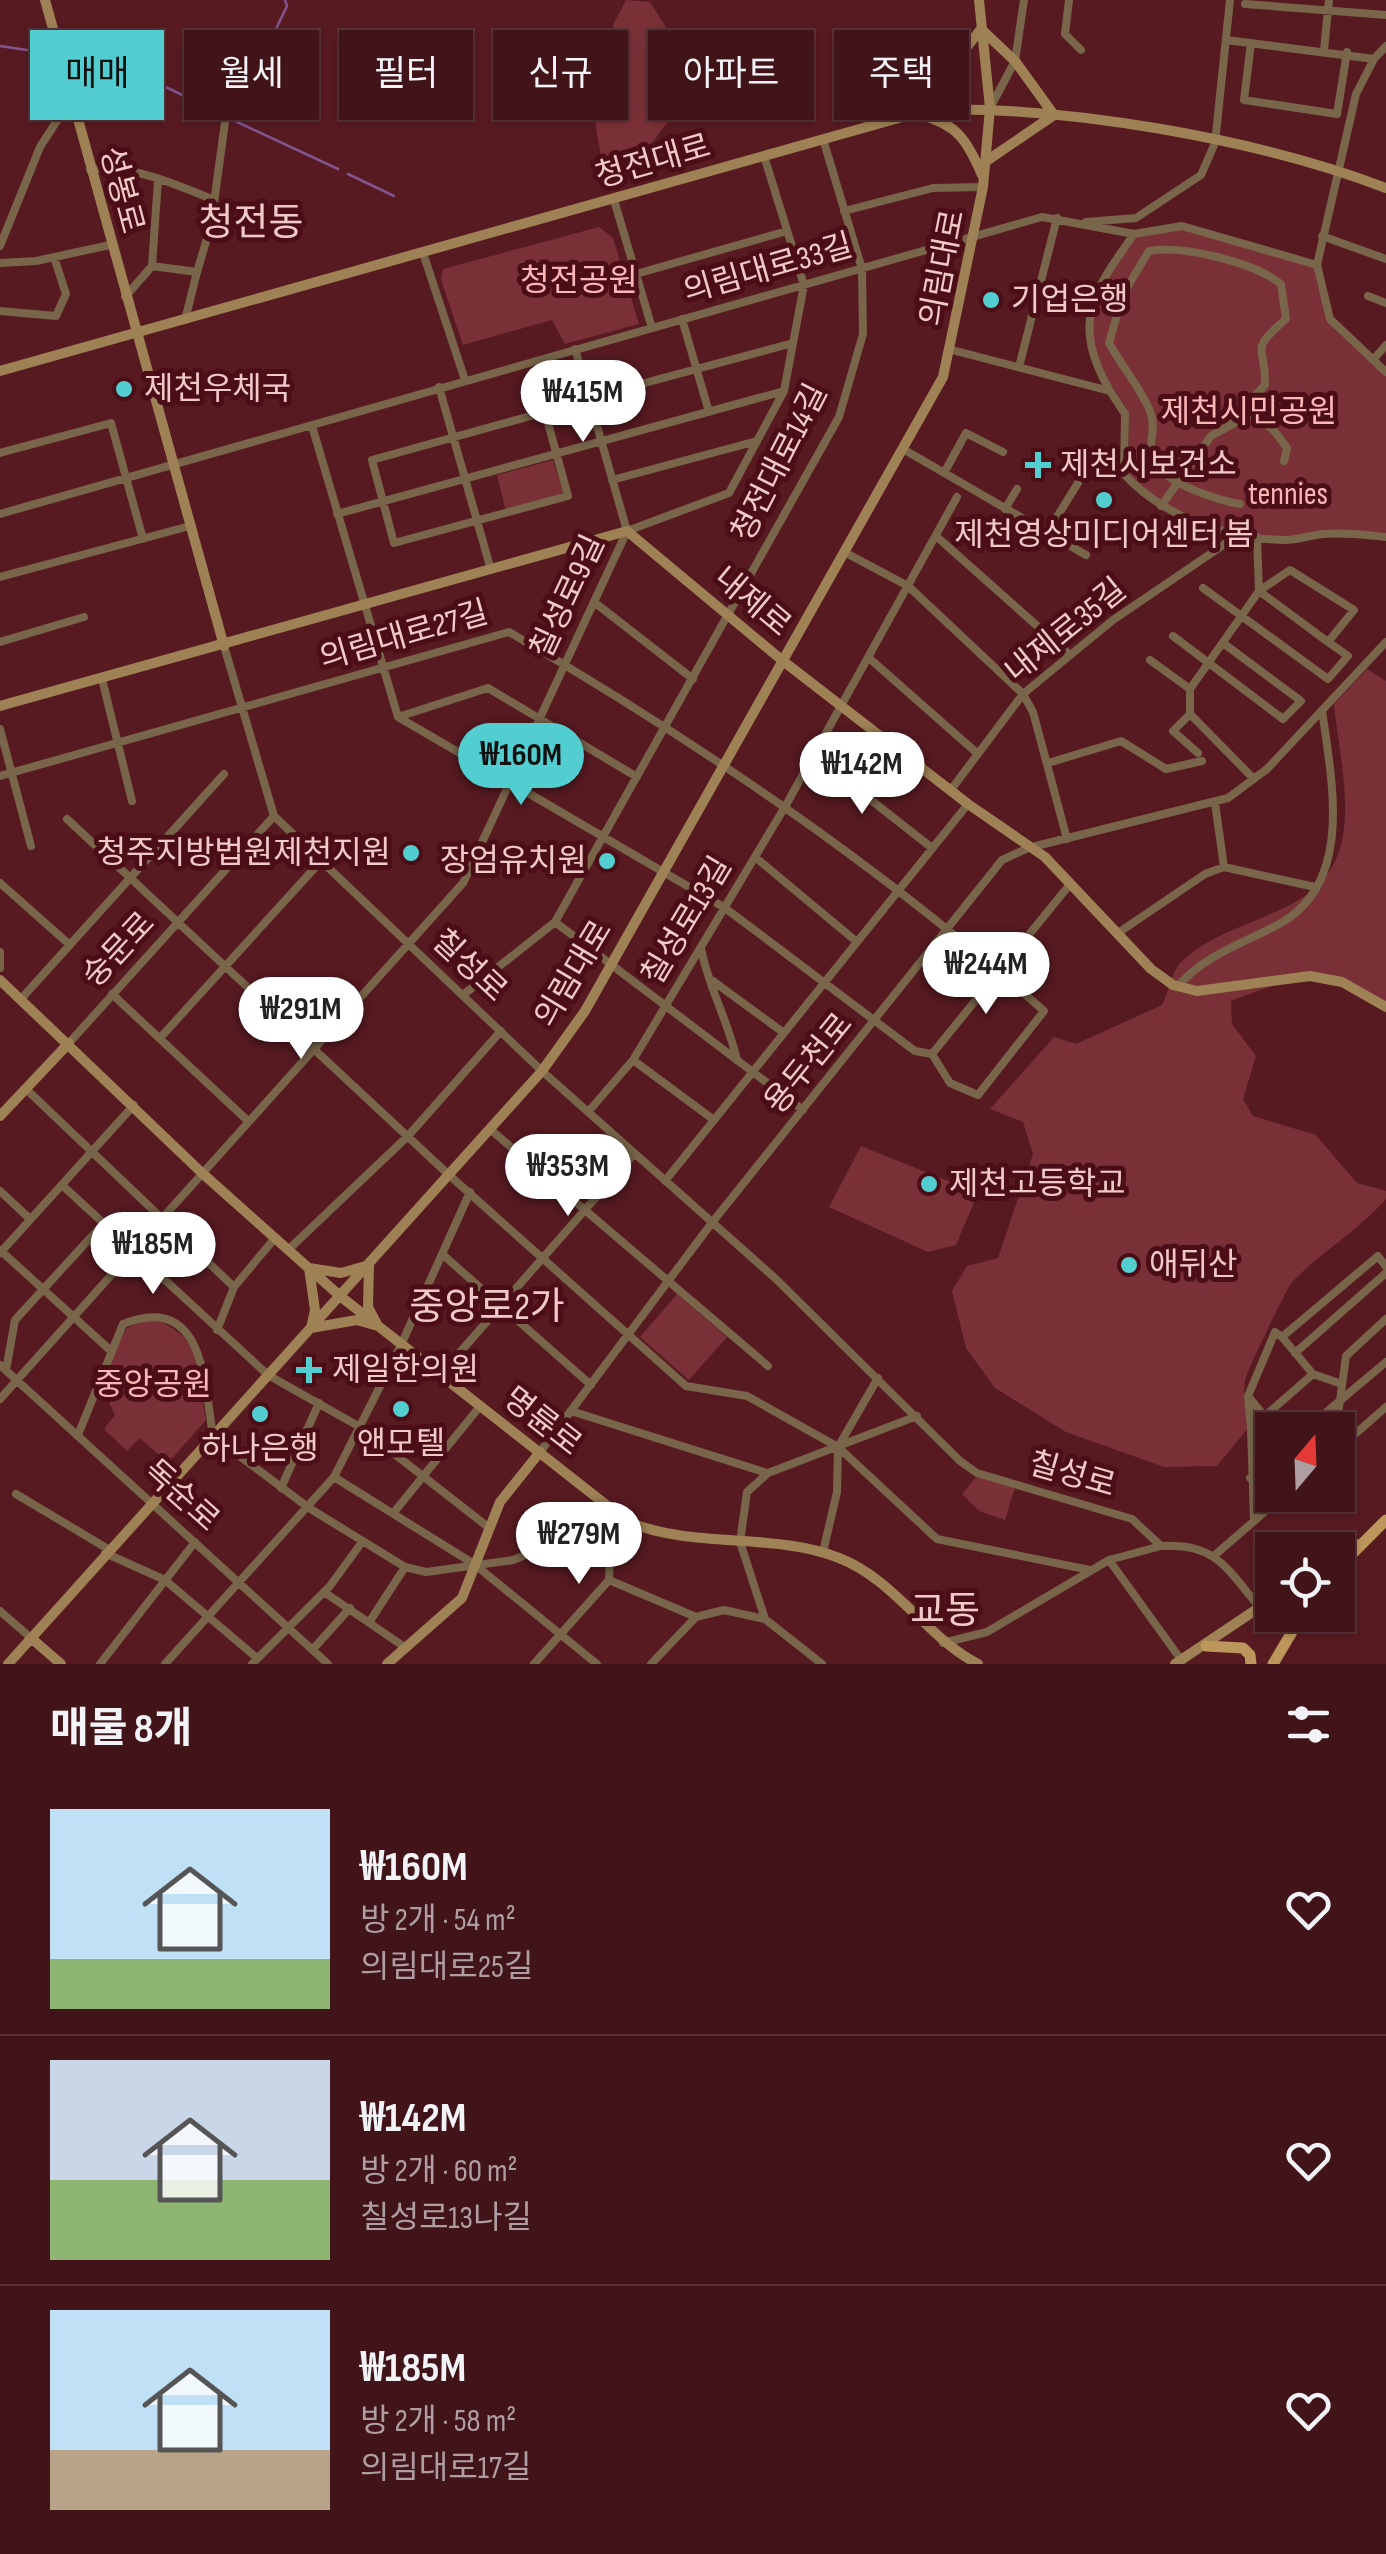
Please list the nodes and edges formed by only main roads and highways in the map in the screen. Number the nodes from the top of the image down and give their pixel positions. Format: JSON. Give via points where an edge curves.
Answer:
{"nodes":[{"id":1,"x":1386,"y":1520,"type":"edge"},
{"id":2,"x":1355,"y":1549,"type":"edge"},
{"id":3,"x":1292,"y":1632,"type":"edge"},
{"id":4,"x":1206,"y":1646,"type":"road end"},
{"id":5,"x":1251,"y":1664,"type":"edge"},
{"id":6,"x":1273,"y":1664,"type":"edge"}],
"edges":[{"from":1,"to":2,"type":"main road"},
{"from":3,"to":6,"type":"main road"},
{"from":4,"to":5,"type":"main road","via":[[1243,1648]]}]}
